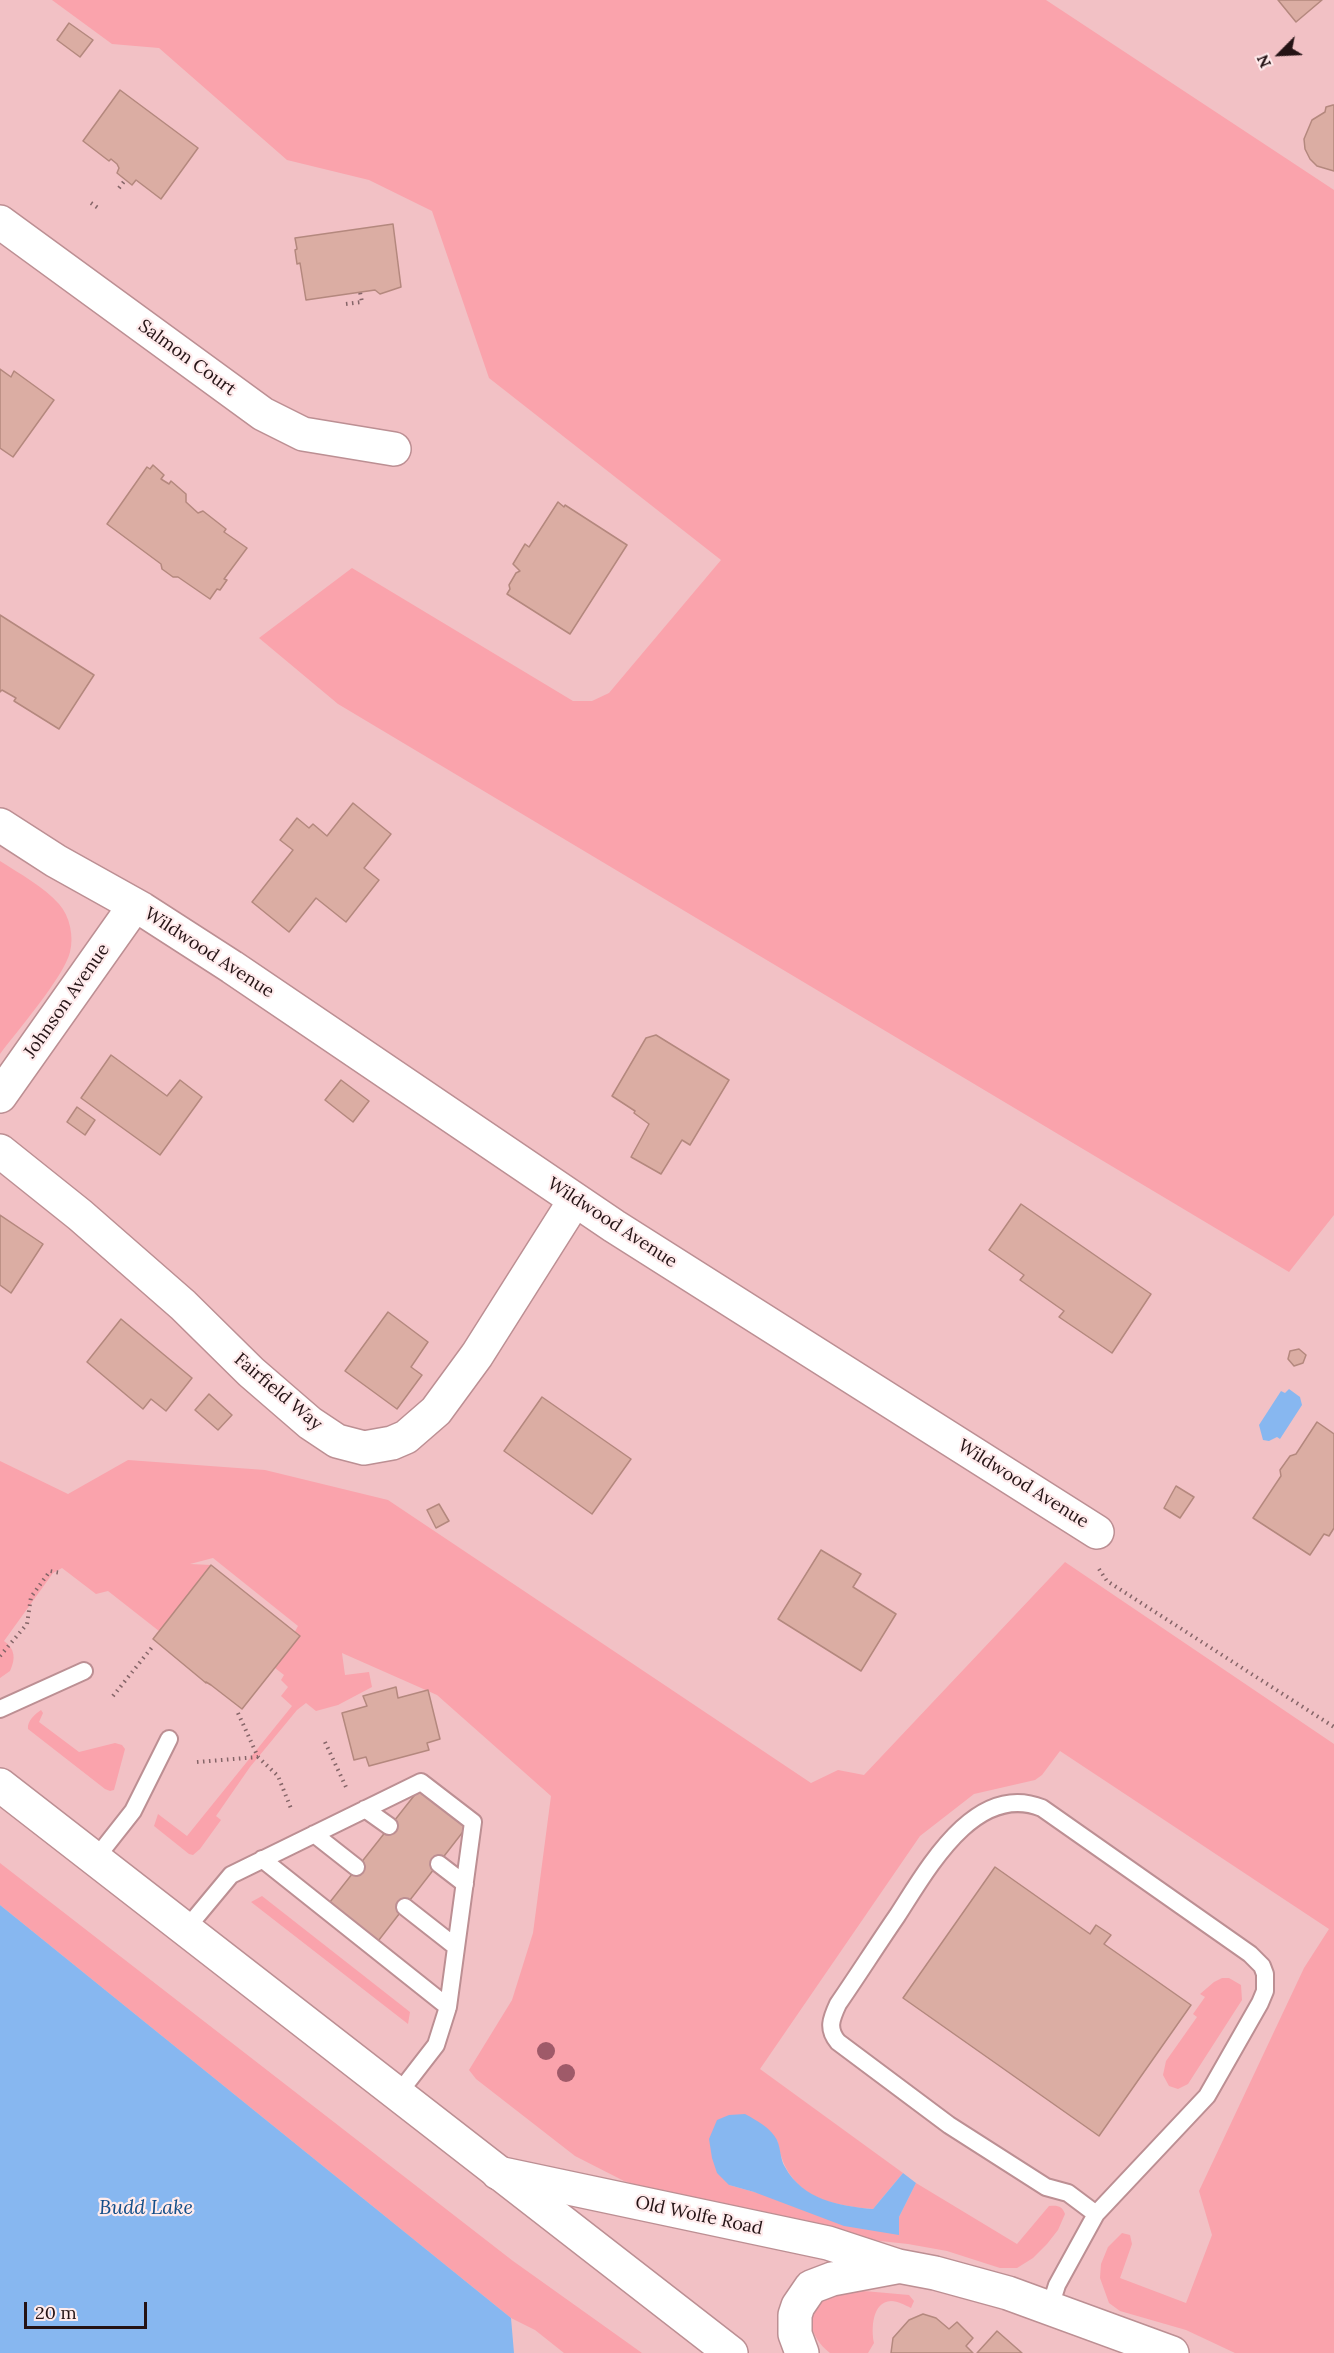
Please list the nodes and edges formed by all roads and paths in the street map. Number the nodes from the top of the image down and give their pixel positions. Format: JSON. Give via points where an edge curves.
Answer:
{"nodes":[{"id":1,"x":126,"y":179,"type":"dead end"},
{"id":2,"x":119,"y":188,"type":"dead end"},
{"id":3,"x":91,"y":203,"type":"dead end"},
{"id":4,"x":98,"y":208,"type":"dead end"},
{"id":5,"x":0,"y":222,"type":"edge"},
{"id":6,"x":360,"y":292,"type":"dead end"},
{"id":7,"x":346,"y":304,"type":"dead end"},
{"id":8,"x":394,"y":449,"type":"dead end"},
{"id":9,"x":0,"y":825,"type":"edge"},
{"id":10,"x":135,"y":905,"type":"junction"},
{"id":11,"x":0,"y":1096,"type":"edge"},
{"id":12,"x":0,"y":1151,"type":"edge"},
{"id":13,"x":575,"y":1200,"type":"junction"},
{"id":14,"x":1097,"y":1532,"type":"joint"},
{"id":15,"x":61,"y":1573,"type":"dead end"},
{"id":16,"x":153,"y":1646,"type":"dead end"},
{"id":17,"x":0,"y":1656,"type":"edge"},
{"id":18,"x":84,"y":1671,"type":"dead end"},
{"id":19,"x":114,"y":1696,"type":"dead end"},
{"id":20,"x":0,"y":1709,"type":"edge"},
{"id":21,"x":238,"y":1713,"type":"dead end"},
{"id":22,"x":1334,"y":1727,"type":"edge"},
{"id":23,"x":169,"y":1739,"type":"dead end"},
{"id":24,"x":325,"y":1742,"type":"dead end"},
{"id":25,"x":258,"y":1756,"type":"junction"},
{"id":26,"x":197,"y":1762,"type":"dead end"},
{"id":27,"x":0,"y":1785,"type":"edge"},
{"id":28,"x":362,"y":1811,"type":"junction"},
{"id":29,"x":389,"y":1826,"type":"dead end"},
{"id":30,"x":308,"y":1837,"type":"junction"},
{"id":31,"x":96,"y":1858,"type":"junction"},
{"id":32,"x":262,"y":1859,"type":"junction"},
{"id":33,"x":439,"y":1864,"type":"dead end"},
{"id":34,"x":356,"y":1867,"type":"dead end"},
{"id":35,"x":465,"y":1884,"type":"junction"},
{"id":36,"x":405,"y":1906,"type":"dead end"},
{"id":37,"x":186,"y":1929,"type":"junction"},
{"id":38,"x":456,"y":1947,"type":"junction"},
{"id":39,"x":448,"y":2007,"type":"junction"},
{"id":40,"x":398,"y":2094,"type":"junction"},
{"id":41,"x":498,"y":2173,"type":"junction"},
{"id":42,"x":1096,"y":2214,"type":"junction"},
{"id":43,"x":898,"y":2266,"type":"junction"},
{"id":44,"x":1050,"y":2307,"type":"junction"},
{"id":45,"x":1137,"y":2347,"type":"edge"},
{"id":46,"x":731,"y":2353,"type":"edge"},
{"id":47,"x":802,"y":2353,"type":"edge"},
{"id":48,"x":1172,"y":2353,"type":"edge"}],
"edges":[{"from":1,"to":2,"type":"path"},
{"from":3,"to":4,"type":"path"},
{"from":5,"to":8,"type":"street","name":"Salmon Court","via":[[263,414],[303,434]]},
{"from":6,"to":7,"type":"path","via":[[362,302]]},
{"from":9,"to":10,"type":"street","name":"Wildwood Avenue"},
{"from":10,"to":11,"type":"street","name":"Johnson Avenue"},
{"from":10,"to":13,"type":"street","name":"Wildwood Avenue"},
{"from":12,"to":13,"type":"street","name":"Fairfield Way","via":[[183,1305],[251,1372],[310,1422],[337,1441],[364,1448],[406,1437],[436,1411],[477,1355]]},
{"from":13,"to":14,"type":"street","name":"Wildwood Avenue"},
{"from":14,"to":22,"type":"path","via":[[1095,1561],[1107,1581]]},
{"from":15,"to":17,"type":"path","via":[[50,1571],[31,1597],[27,1624]]},
{"from":16,"to":19,"type":"path"},
{"from":18,"to":20,"type":"lane"},
{"from":21,"to":25,"type":"path"},
{"from":23,"to":31,"type":"lane","via":[[133,1810]]},
{"from":24,"to":28,"type":"path"},
{"from":25,"to":26,"type":"path"},
{"from":25,"to":30,"type":"path","via":[[278,1776]]},
{"from":27,"to":31,"type":"street"},
{"from":28,"to":29,"type":"lane"},
{"from":28,"to":30,"type":"lane"},
{"from":28,"to":35,"type":"lane","via":[[421,1782],[473,1822]]},
{"from":30,"to":32,"type":"lane"},
{"from":30,"to":34,"type":"lane"},
{"from":31,"to":37,"type":"street"},
{"from":32,"to":37,"type":"lane","via":[[231,1875]]},
{"from":32,"to":39,"type":"lane"},
{"from":33,"to":35,"type":"lane"},
{"from":35,"to":38,"type":"lane"},
{"from":36,"to":38,"type":"lane"},
{"from":37,"to":40,"type":"street"},
{"from":38,"to":39,"type":"lane"},
{"from":39,"to":40,"type":"lane","via":[[436,2045]]},
{"from":40,"to":41,"type":"street"},
{"from":41,"to":43,"type":"street","name":"Old Wolfe Road","via":[[828,2242]]},
{"from":41,"to":46,"type":"street"},
{"from":42,"to":42,"type":"lane","via":[[1207,2096],[1260,2003],[1265,1974],[1250,1954],[1042,1808],[1020,1801],[976,1817],[934,1858],[838,2004],[830,2025],[838,2042],[949,2125],[1046,2187],[1068,2193]]},
{"from":42,"to":44,"type":"lane","via":[[1057,2285]]},
{"from":43,"to":44,"type":"street","name":"Old Wolfe Road","via":[[972,2282]]},
{"from":43,"to":47,"type":"street","name":"Old Wolfe Road","via":[[811,2287],[795,2315],[795,2334]]},
{"from":44,"to":45,"type":"street","name":"Old Wolfe Road"},
{"from":45,"to":48,"type":"street","name":"Old Wolfe Road"}]}
